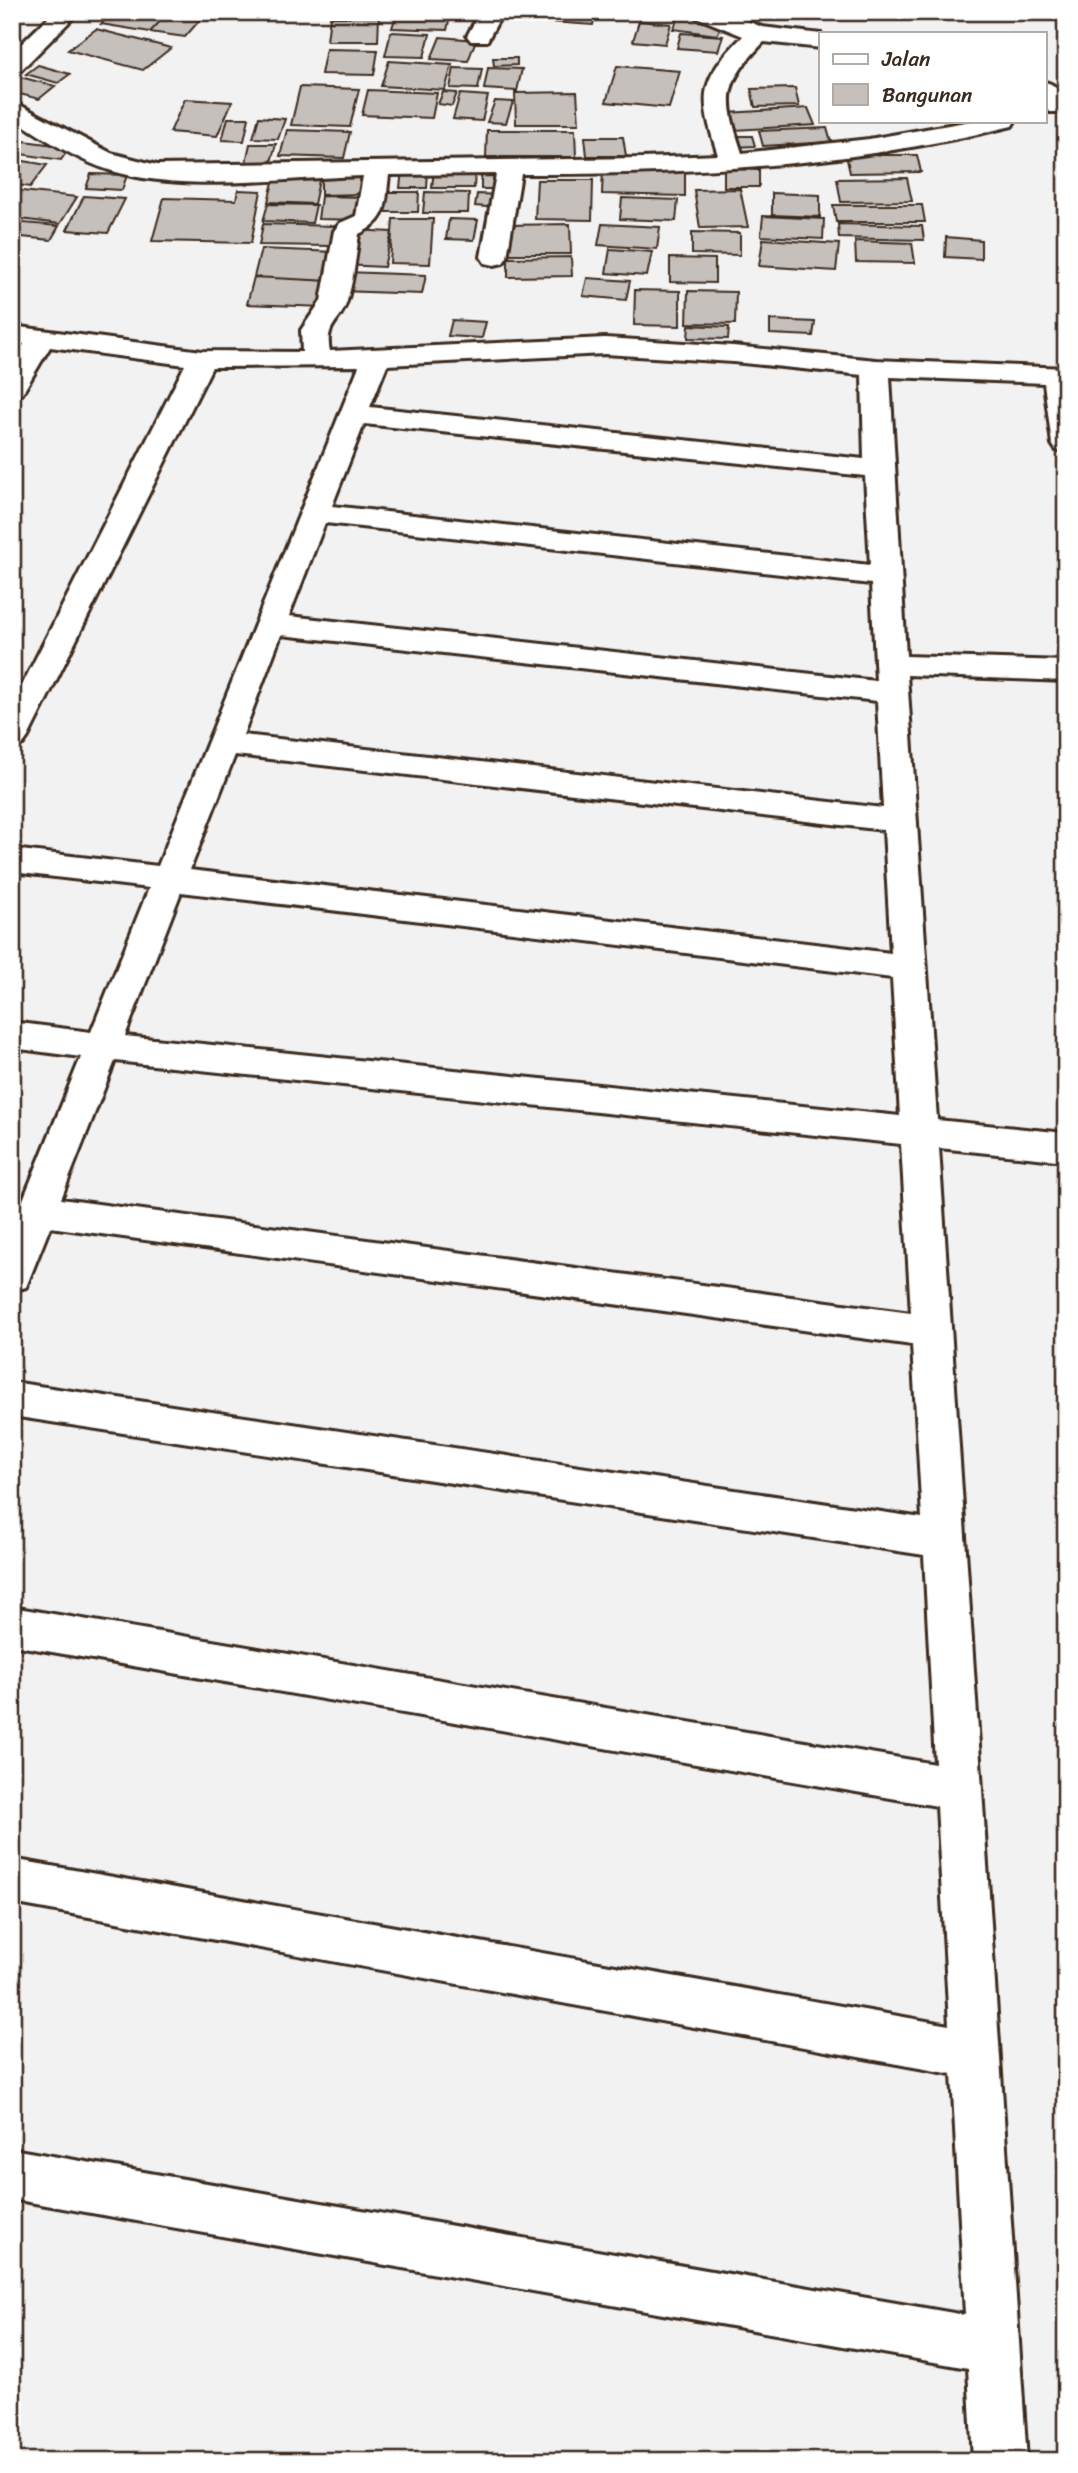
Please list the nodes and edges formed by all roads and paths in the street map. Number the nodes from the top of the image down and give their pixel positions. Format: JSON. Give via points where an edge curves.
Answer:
{"nodes":[{"id":1,"x":492,"y":12,"type":"edge"},
{"id":2,"x":704,"y":12,"type":"edge"},
{"id":3,"x":59,"y":14,"type":"edge"},
{"id":4,"x":758,"y":34,"type":"junction"},
{"id":5,"x":479,"y":36,"type":"dead end"},
{"id":6,"x":819,"y":41,"type":"edge"},
{"id":7,"x":12,"y":66,"type":"edge"},
{"id":8,"x":12,"y":108,"type":"edge"},
{"id":9,"x":999,"y":122,"type":"edge"},
{"id":10,"x":732,"y":160,"type":"junction"},
{"id":11,"x":510,"y":167,"type":"junction"},
{"id":12,"x":377,"y":168,"type":"junction"},
{"id":13,"x":494,"y":257,"type":"dead end"},
{"id":14,"x":12,"y":334,"type":"edge"},
{"id":15,"x":40,"y":340,"type":"junction"},
{"id":16,"x":376,"y":357,"type":"junction"},
{"id":17,"x":202,"y":359,"type":"junction"},
{"id":18,"x":318,"y":360,"type":"junction"},
{"id":19,"x":876,"y":368,"type":"junction"},
{"id":20,"x":1062,"y":376,"type":"edge"},
{"id":21,"x":12,"y":388,"type":"edge"},
{"id":22,"x":354,"y":414,"type":"junction"},
{"id":23,"x":1066,"y":444,"type":"edge"},
{"id":24,"x":879,"y":470,"type":"junction"},
{"id":25,"x":314,"y":513,"type":"junction"},
{"id":26,"x":886,"y":576,"type":"junction"},
{"id":27,"x":271,"y":624,"type":"junction"},
{"id":28,"x":1066,"y":671,"type":"edge"},
{"id":29,"x":892,"y":679,"type":"junction"},
{"id":30,"x":12,"y":737,"type":"edge"},
{"id":31,"x":223,"y":743,"type":"junction"},
{"id":32,"x":901,"y":821,"type":"junction"},
{"id":33,"x":12,"y":860,"type":"edge"},
{"id":34,"x":169,"y":881,"type":"junction"},
{"id":35,"x":911,"y":968,"type":"junction"},
{"id":36,"x":12,"y":1035,"type":"edge"},
{"id":37,"x":103,"y":1047,"type":"junction"},
{"id":38,"x":921,"y":1134,"type":"junction"},
{"id":39,"x":1066,"y":1147,"type":"edge"},
{"id":40,"x":38,"y":1211,"type":"junction"},
{"id":41,"x":12,"y":1276,"type":"edge"},
{"id":42,"x":933,"y":1332,"type":"junction"},
{"id":43,"x":12,"y":1399,"type":"edge"},
{"id":44,"x":945,"y":1540,"type":"junction"},
{"id":45,"x":12,"y":1626,"type":"edge"},
{"id":46,"x":960,"y":1789,"type":"junction"},
{"id":47,"x":12,"y":1881,"type":"edge"},
{"id":48,"x":976,"y":2054,"type":"junction"},
{"id":49,"x":12,"y":2174,"type":"edge"},
{"id":50,"x":994,"y":2346,"type":"junction"},
{"id":51,"x":1000,"y":2461,"type":"edge"}],
"edges":[{"from":1,"to":5,"type":"street"},
{"from":2,"to":4,"type":"street"},
{"from":3,"to":7,"type":"street"},
{"from":4,"to":6,"type":"street"},
{"from":4,"to":10,"type":"street","via":[[729,62],[718,84],[716,111]]},
{"from":8,"to":12,"type":"street","via":[[74,145],[134,169],[180,174]]},
{"from":9,"to":10,"type":"street","via":[[867,148]]},
{"from":10,"to":11,"type":"street"},
{"from":11,"to":12,"type":"street"},
{"from":11,"to":13,"type":"street"},
{"from":12,"to":18,"type":"street","via":[[371,216],[347,231],[331,311],[319,321],[312,337]]},
{"from":14,"to":15,"type":"street"},
{"from":15,"to":17,"type":"street"},
{"from":15,"to":21,"type":"street"},
{"from":16,"to":18,"type":"street"},
{"from":16,"to":19,"type":"street","via":[[605,346]]},
{"from":16,"to":22,"type":"street"},
{"from":17,"to":18,"type":"street"},
{"from":17,"to":30,"type":"street"},
{"from":19,"to":20,"type":"street"},
{"from":19,"to":24,"type":"street"},
{"from":20,"to":23,"type":"street"},
{"from":22,"to":24,"type":"street"},
{"from":22,"to":25,"type":"street"},
{"from":24,"to":26,"type":"street"},
{"from":25,"to":26,"type":"street"},
{"from":25,"to":27,"type":"street"},
{"from":26,"to":29,"type":"street"},
{"from":27,"to":29,"type":"street"},
{"from":27,"to":31,"type":"street"},
{"from":28,"to":29,"type":"street"},
{"from":29,"to":32,"type":"street"},
{"from":31,"to":32,"type":"street"},
{"from":31,"to":34,"type":"street"},
{"from":32,"to":35,"type":"street"},
{"from":33,"to":34,"type":"street"},
{"from":34,"to":35,"type":"street"},
{"from":34,"to":37,"type":"street"},
{"from":35,"to":38,"type":"street"},
{"from":36,"to":37,"type":"street"},
{"from":37,"to":38,"type":"street"},
{"from":37,"to":40,"type":"street"},
{"from":38,"to":39,"type":"street"},
{"from":38,"to":42,"type":"street"},
{"from":40,"to":41,"type":"street"},
{"from":40,"to":42,"type":"street"},
{"from":42,"to":44,"type":"street"},
{"from":43,"to":44,"type":"street"},
{"from":44,"to":46,"type":"street"},
{"from":45,"to":46,"type":"street"},
{"from":46,"to":48,"type":"street"},
{"from":47,"to":48,"type":"street"},
{"from":48,"to":50,"type":"street"},
{"from":49,"to":50,"type":"street"},
{"from":50,"to":51,"type":"street"}]}
